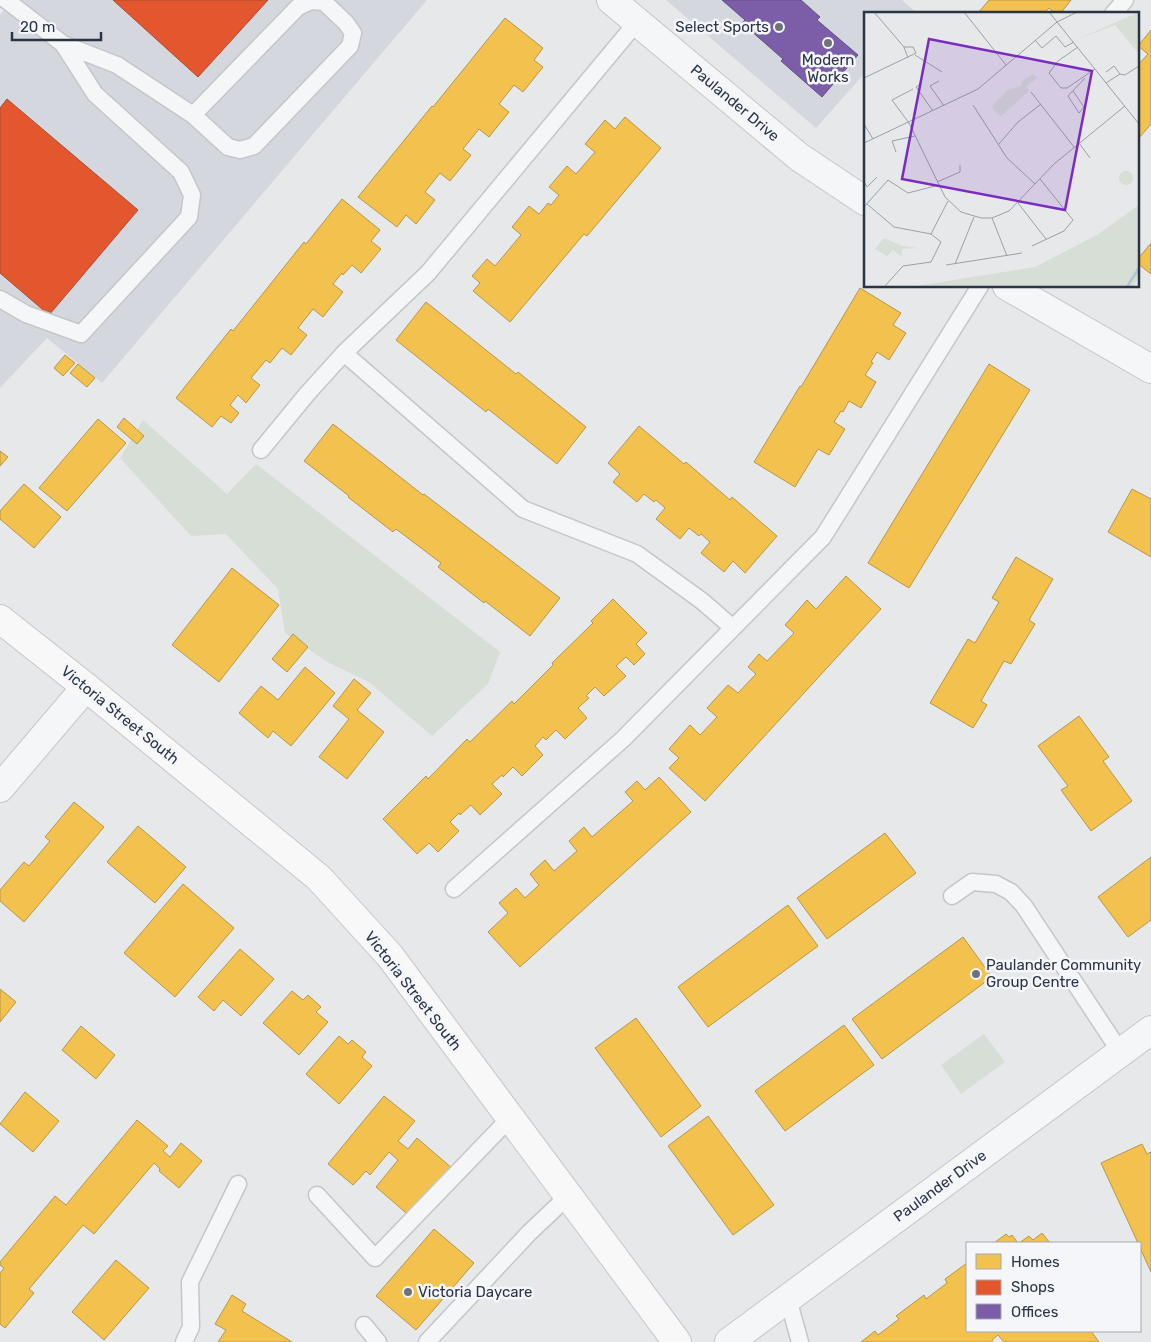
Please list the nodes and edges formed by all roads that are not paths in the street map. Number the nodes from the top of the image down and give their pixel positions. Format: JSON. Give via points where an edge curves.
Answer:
{"nodes":[{"id":1,"x":6,"y":0,"type":"edge"},
{"id":2,"x":610,"y":0,"type":"edge"},
{"id":3,"x":1125,"y":0,"type":"edge"},
{"id":4,"x":1115,"y":12,"type":"edge"},
{"id":5,"x":637,"y":22,"type":"junction"},
{"id":6,"x":63,"y":44,"type":"junction"},
{"id":7,"x":193,"y":114,"type":"junction"},
{"id":8,"x":864,"y":200,"type":"edge"},
{"id":9,"x":979,"y":288,"type":"edge"},
{"id":10,"x":1010,"y":288,"type":"edge"},
{"id":11,"x":0,"y":299,"type":"edge"},
{"id":12,"x":344,"y":353,"type":"junction"},
{"id":13,"x":1151,"y":369,"type":"edge"},
{"id":14,"x":261,"y":450,"type":"dead end"},
{"id":15,"x":0,"y":619,"type":"edge"},
{"id":16,"x":733,"y":628,"type":"junction"},
{"id":17,"x":86,"y":687,"type":"junction"},
{"id":18,"x":0,"y":788,"type":"edge"},
{"id":19,"x":454,"y":889,"type":"dead end"},
{"id":20,"x":952,"y":896,"type":"dead end"},
{"id":21,"x":1148,"y":1039,"type":"edge"},
{"id":22,"x":1121,"y":1053,"type":"junction"},
{"id":23,"x":510,"y":1118,"type":"junction"},
{"id":24,"x":238,"y":1184,"type":"dead end"},
{"id":25,"x":317,"y":1195,"type":"dead end"},
{"id":26,"x":568,"y":1196,"type":"junction"},
{"id":27,"x":788,"y":1299,"type":"junction"},
{"id":28,"x":364,"y":1325,"type":"dead end"},
{"id":29,"x":184,"y":1342,"type":"edge"},
{"id":30,"x":378,"y":1342,"type":"edge"},
{"id":31,"x":428,"y":1342,"type":"edge"},
{"id":32,"x":677,"y":1342,"type":"edge"},
{"id":33,"x":729,"y":1342,"type":"edge"},
{"id":34,"x":800,"y":1342,"type":"edge"}],
"edges":[{"from":1,"to":6,"type":"lane"},
{"from":2,"to":5,"type":"street","name":"Paulander Drive"},
{"from":3,"to":4,"type":"lane"},
{"from":5,"to":8,"type":"street","name":"Paulander Drive","via":[[799,156]]},
{"from":5,"to":12,"type":"lane","via":[[428,273]]},
{"from":6,"to":7,"type":"lane","via":[[117,65]]},
{"from":6,"to":11,"type":"lane","via":[[95,94],[181,172],[192,195],[189,217],[81,334],[26,314]]},
{"from":7,"to":7,"type":"lane","via":[[298,7],[311,1],[324,2],[353,32],[350,46],[254,146],[240,150],[228,147]]},
{"from":9,"to":16,"type":"lane","via":[[823,537]]},
{"from":10,"to":13,"type":"street"},
{"from":12,"to":14,"type":"lane"},
{"from":12,"to":16,"type":"lane","via":[[523,509],[637,554]]},
{"from":15,"to":17,"type":"main road","name":"Victoria Street South"},
{"from":16,"to":19,"type":"lane","via":[[623,739]]},
{"from":17,"to":18,"type":"street"},
{"from":17,"to":23,"type":"main road","name":"Victoria Street South","via":[[319,878],[390,956]]},
{"from":20,"to":22,"type":"lane","via":[[972,882],[996,884],[1011,892],[1024,906]]},
{"from":21,"to":22,"type":"street","name":"Paulander Drive"},
{"from":22,"to":27,"type":"street","name":"Paulander Drive"},
{"from":23,"to":25,"type":"lane","via":[[376,1258]]},
{"from":23,"to":26,"type":"main road","name":"Victoria Street South"},
{"from":24,"to":29,"type":"lane","via":[[190,1282],[191,1327]]},
{"from":26,"to":31,"type":"lane","via":[[529,1233]]},
{"from":26,"to":32,"type":"main road","name":"Victoria Street South"},
{"from":27,"to":33,"type":"street","name":"Paulander Drive"},
{"from":27,"to":34,"type":"lane"},
{"from":28,"to":30,"type":"lane"}]}
